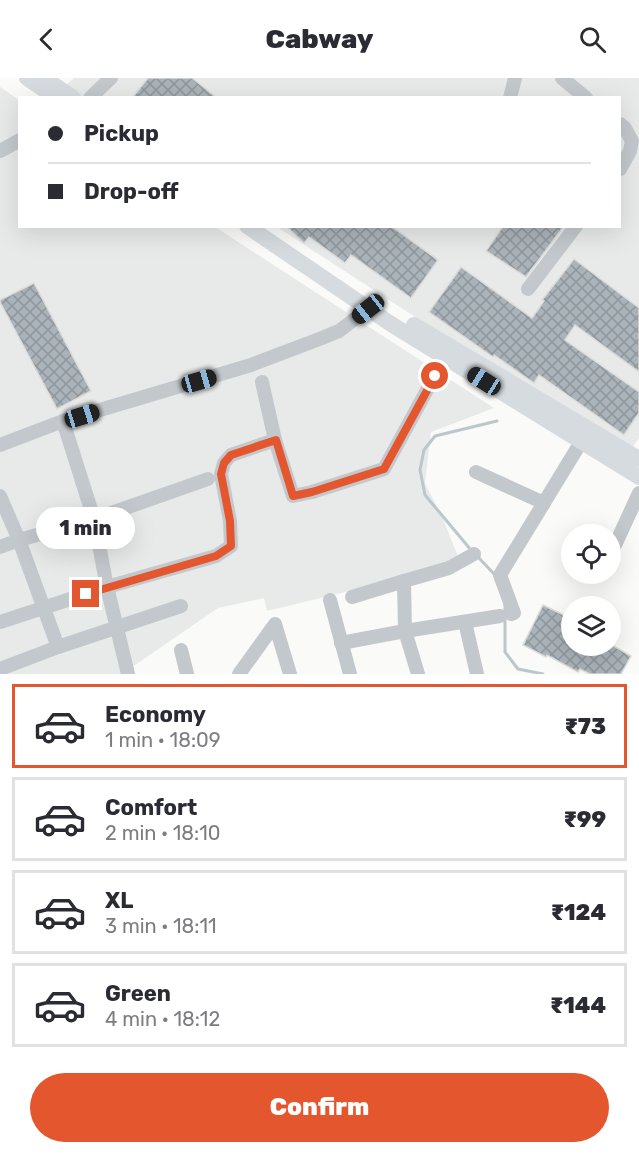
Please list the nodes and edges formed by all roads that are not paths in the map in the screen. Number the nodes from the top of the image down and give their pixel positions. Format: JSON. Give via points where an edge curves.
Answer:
{"nodes":[{"id":1,"x":27,"y":78,"type":"edge"},
{"id":2,"x":44,"y":78,"type":"edge"},
{"id":3,"x":111,"y":78,"type":"edge"},
{"id":4,"x":515,"y":78,"type":"edge"},
{"id":5,"x":562,"y":78,"type":"edge"},
{"id":6,"x":52,"y":96,"type":"edge"},
{"id":7,"x":70,"y":96,"type":"edge"},
{"id":8,"x":92,"y":96,"type":"edge"},
{"id":9,"x":510,"y":96,"type":"edge"},
{"id":10,"x":584,"y":96,"type":"edge"},
{"id":11,"x":621,"y":125,"type":"edge"},
{"id":12,"x":18,"y":141,"type":"edge"},
{"id":13,"x":0,"y":151,"type":"edge"},
{"id":14,"x":621,"y":167,"type":"edge"},
{"id":15,"x":250,"y":228,"type":"edge"},
{"id":16,"x":268,"y":228,"type":"edge"},
{"id":17,"x":574,"y":228,"type":"edge"},
{"id":18,"x":528,"y":289,"type":"dead end"},
{"id":19,"x":372,"y":304,"type":"junction"},
{"id":20,"x":445,"y":357,"type":"junction"},
{"id":21,"x":262,"y":381,"type":"dead end"},
{"id":22,"x":63,"y":421,"type":"junction"},
{"id":23,"x":276,"y":440,"type":"junction"},
{"id":24,"x":581,"y":442,"type":"junction"},
{"id":25,"x":0,"y":445,"type":"edge"},
{"id":26,"x":637,"y":467,"type":"edge"},
{"id":27,"x":476,"y":472,"type":"dead end"},
{"id":28,"x":208,"y":479,"type":"dead end"},
{"id":29,"x":639,"y":493,"type":"edge"},
{"id":30,"x":0,"y":496,"type":"edge"},
{"id":31,"x":544,"y":503,"type":"junction"},
{"id":32,"x":94,"y":519,"type":"junction"},
{"id":33,"x":621,"y":532,"type":"edge"},
{"id":34,"x":19,"y":540,"type":"junction"},
{"id":35,"x":0,"y":548,"type":"edge"},
{"id":36,"x":474,"y":554,"type":"dead end"},
{"id":37,"x":404,"y":581,"type":"junction"},
{"id":38,"x":107,"y":587,"type":"junction"},
{"id":39,"x":352,"y":597,"type":"dead end"},
{"id":40,"x":330,"y":600,"type":"dead end"},
{"id":41,"x":181,"y":606,"type":"dead end"},
{"id":42,"x":44,"y":608,"type":"junction"},
{"id":43,"x":0,"y":622,"type":"edge"},
{"id":44,"x":465,"y":622,"type":"junction"},
{"id":45,"x":117,"y":627,"type":"junction"},
{"id":46,"x":405,"y":631,"type":"junction"},
{"id":47,"x":341,"y":643,"type":"junction"},
{"id":48,"x":58,"y":647,"type":"junction"},
{"id":49,"x":181,"y":650,"type":"dead end"},
{"id":50,"x":0,"y":669,"type":"edge"},
{"id":51,"x":128,"y":674,"type":"edge"},
{"id":52,"x":187,"y":674,"type":"edge"},
{"id":53,"x":239,"y":674,"type":"edge"},
{"id":54,"x":290,"y":674,"type":"edge"},
{"id":55,"x":350,"y":674,"type":"edge"},
{"id":56,"x":418,"y":674,"type":"edge"},
{"id":57,"x":477,"y":674,"type":"edge"}],
"edges":[{"from":1,"to":6,"type":"main road"},
{"from":2,"to":7,"type":"main road"},
{"from":3,"to":8,"type":"street"},
{"from":4,"to":9,"type":"street"},
{"from":5,"to":10,"type":"street"},
{"from":11,"to":14,"type":"street","via":[[632,141]]},
{"from":12,"to":13,"type":"street"},
{"from":15,"to":19,"type":"main road"},
{"from":16,"to":19,"type":"main road"},
{"from":17,"to":18,"type":"street"},
{"from":19,"to":20,"type":"main road"},
{"from":19,"to":22,"type":"street","via":[[339,331],[251,365]]},
{"from":19,"to":26,"type":"main road","via":[[395,314]]},
{"from":20,"to":23,"type":"street","via":[[384,469],[293,496]]},
{"from":20,"to":24,"type":"main road"},
{"from":21,"to":23,"type":"street"},
{"from":22,"to":25,"type":"street"},
{"from":22,"to":32,"type":"street"},
{"from":23,"to":38,"type":"street","via":[[231,455],[224,463],[221,474],[231,546],[216,556]]},
{"from":24,"to":26,"type":"main road"},
{"from":24,"to":31,"type":"street"},
{"from":27,"to":31,"type":"street"},
{"from":28,"to":32,"type":"street"},
{"from":29,"to":33,"type":"street"},
{"from":30,"to":34,"type":"street"},
{"from":31,"to":44,"type":"street","via":[[500,575],[514,613]]},
{"from":32,"to":34,"type":"street"},
{"from":32,"to":38,"type":"street"},
{"from":34,"to":35,"type":"street"},
{"from":34,"to":42,"type":"street"},
{"from":36,"to":37,"type":"street","via":[[449,568]]},
{"from":37,"to":39,"type":"street"},
{"from":37,"to":46,"type":"street"},
{"from":38,"to":42,"type":"street"},
{"from":38,"to":45,"type":"street"},
{"from":40,"to":47,"type":"street"},
{"from":41,"to":45,"type":"street"},
{"from":42,"to":43,"type":"street"},
{"from":42,"to":48,"type":"street"},
{"from":44,"to":46,"type":"street"},
{"from":44,"to":57,"type":"street"},
{"from":45,"to":48,"type":"street"},
{"from":45,"to":51,"type":"street"},
{"from":46,"to":47,"type":"street"},
{"from":46,"to":56,"type":"street"},
{"from":47,"to":55,"type":"street"},
{"from":48,"to":50,"type":"street"},
{"from":49,"to":52,"type":"street"},
{"from":53,"to":54,"type":"street","via":[[275,624]]}]}
